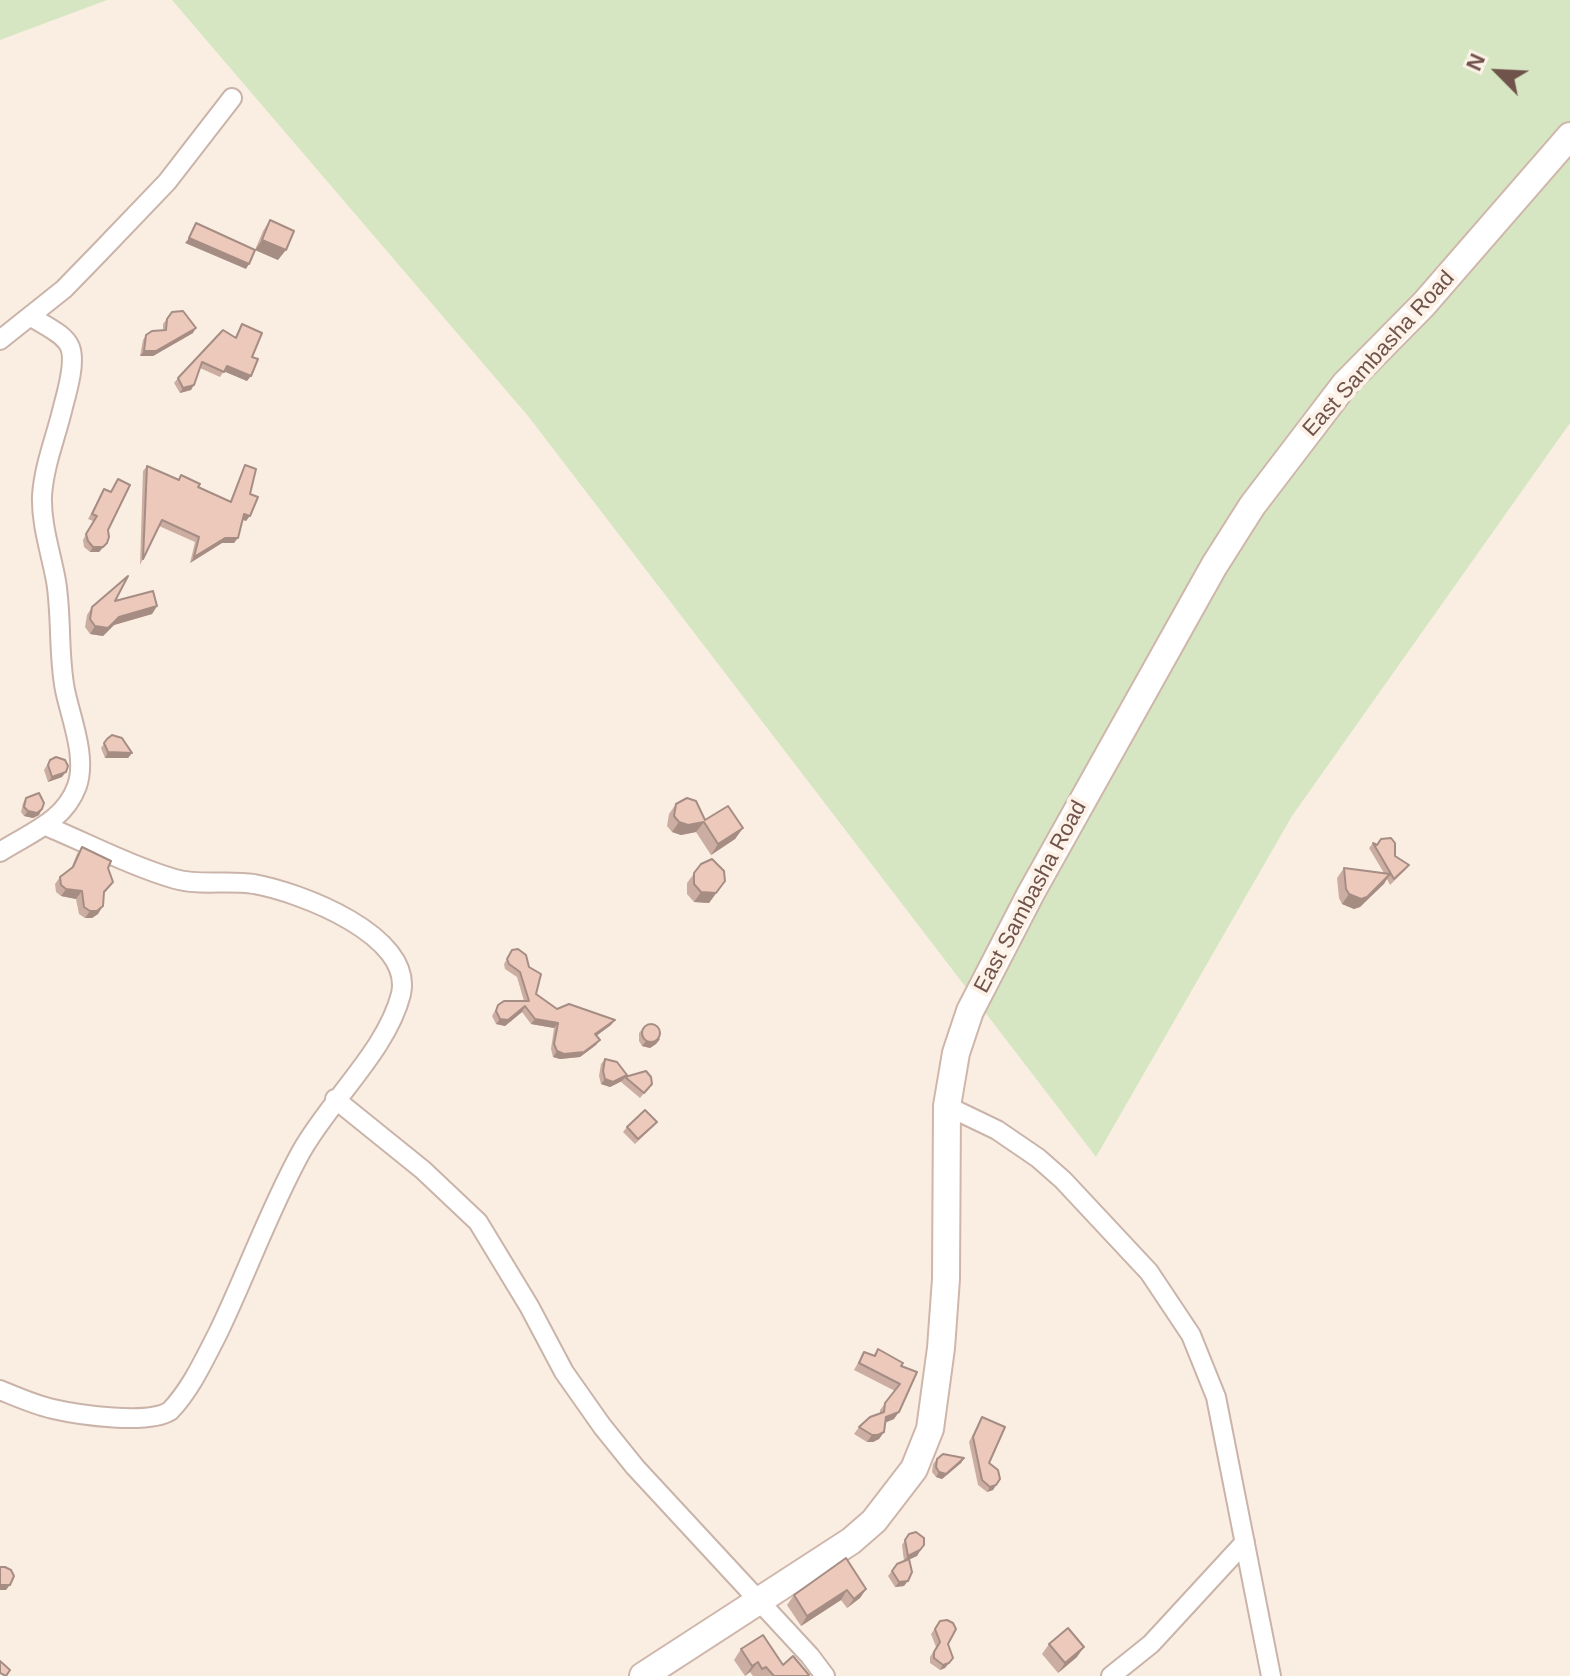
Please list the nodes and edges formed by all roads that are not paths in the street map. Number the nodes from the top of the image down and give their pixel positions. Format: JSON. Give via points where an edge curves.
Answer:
{"nodes":[{"id":1,"x":232,"y":98,"type":"dead end"},
{"id":2,"x":1570,"y":136,"type":"edge"},
{"id":3,"x":32,"y":317,"type":"junction"},
{"id":4,"x":0,"y":340,"type":"edge"},
{"id":5,"x":46,"y":826,"type":"junction"},
{"id":6,"x":0,"y":852,"type":"edge"},
{"id":7,"x":335,"y":1099,"type":"junction"},
{"id":8,"x":947,"y":1106,"type":"junction"},
{"id":9,"x":0,"y":1390,"type":"edge"},
{"id":10,"x":1245,"y":1542,"type":"junction"},
{"id":11,"x":760,"y":1601,"type":"junction"},
{"id":12,"x":643,"y":1676,"type":"edge"},
{"id":13,"x":825,"y":1676,"type":"edge"},
{"id":14,"x":1111,"y":1676,"type":"edge"},
{"id":15,"x":1271,"y":1676,"type":"edge"}],
"edges":[{"from":1,"to":3,"type":"street","via":[[167,182]]},
{"from":2,"to":8,"type":"street","name":"East Sambasha Road","via":[[1424,304],[1345,384],[1252,506],[1031,893],[970,1011]]},
{"from":3,"to":4,"type":"street"},
{"from":3,"to":5,"type":"street","via":[[61,336],[70,347],[71,363],[42,497],[65,686],[80,760],[70,801]]},
{"from":5,"to":6,"type":"street"},
{"from":5,"to":7,"type":"street","via":[[180,880],[251,884],[292,893],[337,912],[387,948],[401,968],[402,990],[394,1016]]},
{"from":7,"to":9,"type":"street","via":[[286,1180],[205,1359],[170,1411],[157,1417],[84,1415]]},
{"from":7,"to":11,"type":"street","via":[[478,1222],[564,1372],[602,1426]]},
{"from":8,"to":10,"type":"street","via":[[997,1130],[1063,1180],[1149,1272],[1171,1304],[1191,1335],[1216,1397]]},
{"from":8,"to":11,"type":"street","name":"East Sambasha Road","via":[[946,1279],[930,1429],[914,1469],[874,1521]]},
{"from":10,"to":14,"type":"street","via":[[1151,1644]]},
{"from":10,"to":15,"type":"street"},
{"from":11,"to":12,"type":"street","name":"East Sambasha Road"},
{"from":11,"to":13,"type":"street"}]}
